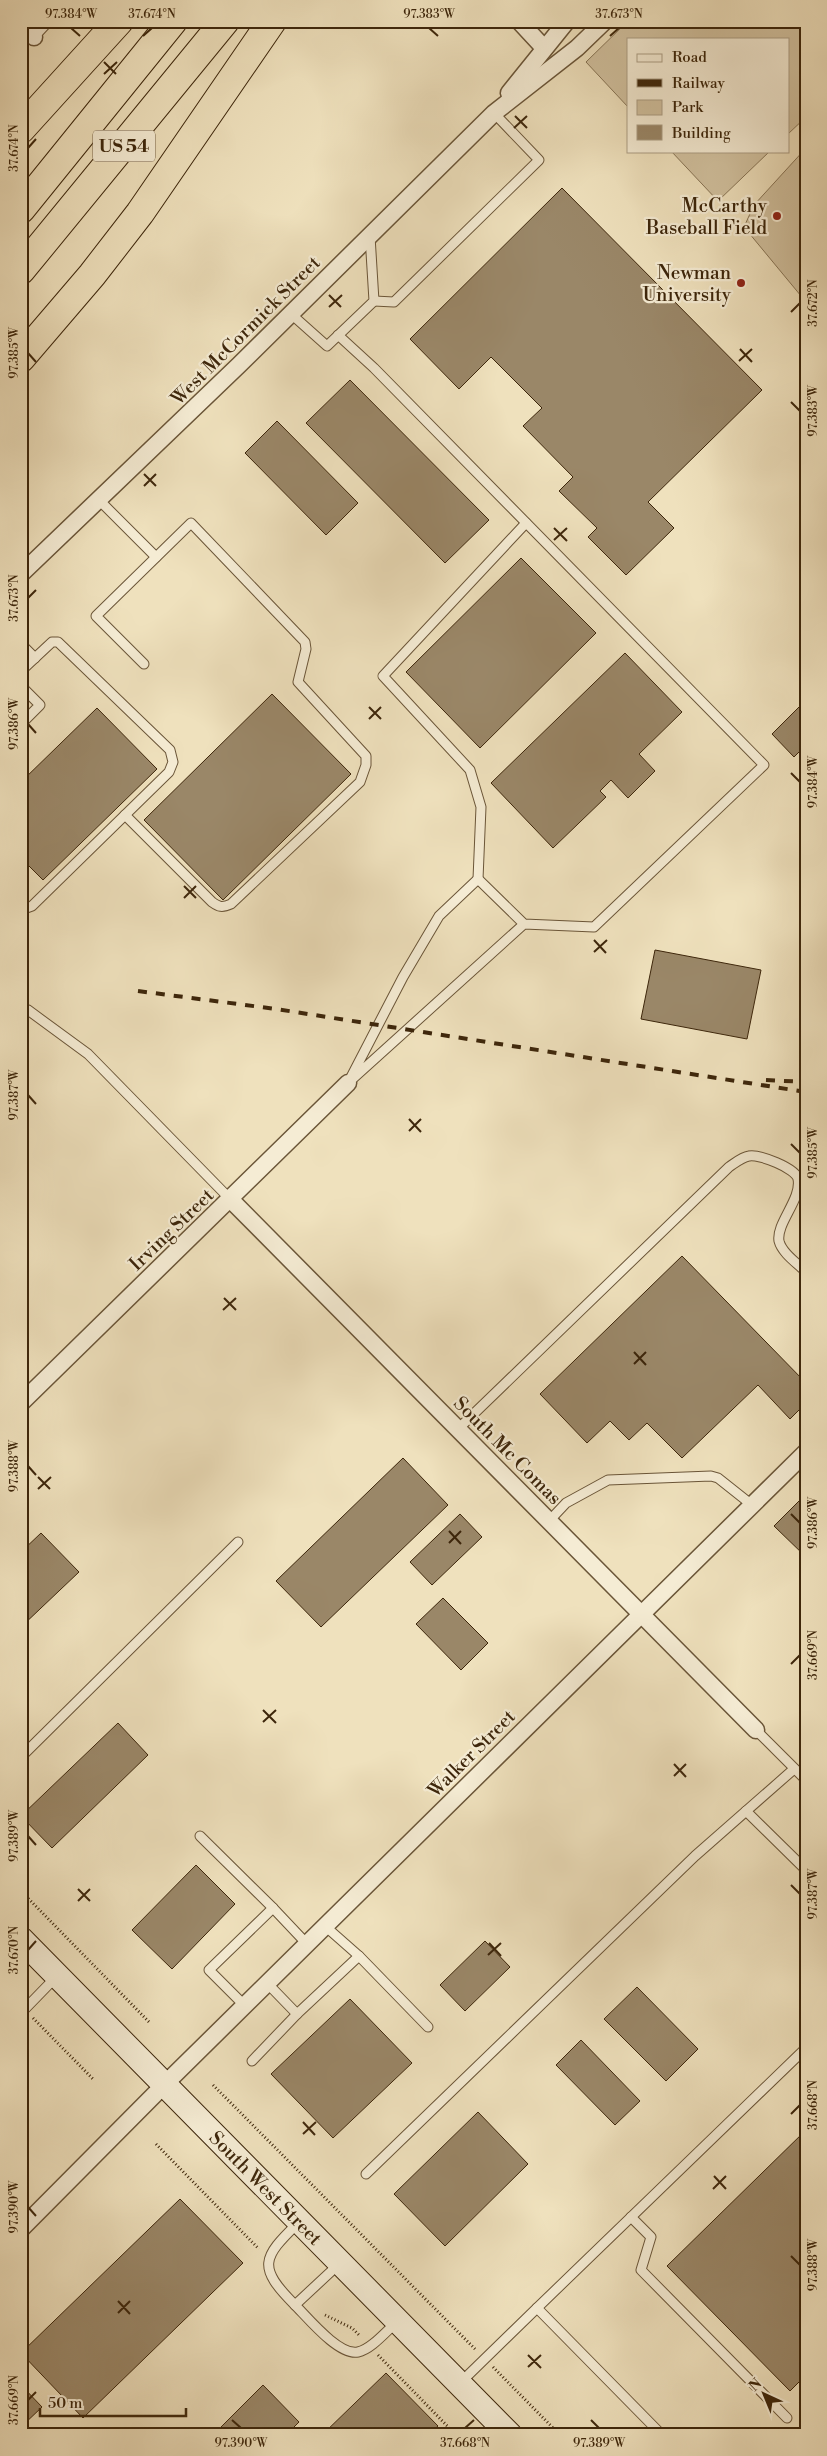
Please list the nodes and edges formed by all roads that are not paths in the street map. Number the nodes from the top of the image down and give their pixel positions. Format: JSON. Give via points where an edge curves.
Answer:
{"nodes":[{"id":1,"x":50,"y":21,"type":"edge"},
{"id":2,"x":119,"y":21,"type":"edge"},
{"id":3,"x":173,"y":21,"type":"edge"},
{"id":4,"x":225,"y":21,"type":"edge"},
{"id":5,"x":272,"y":21,"type":"edge"},
{"id":6,"x":519,"y":21,"type":"edge"},
{"id":7,"x":567,"y":21,"type":"edge"},
{"id":8,"x":605,"y":21,"type":"edge"},
{"id":9,"x":21,"y":24,"type":"edge"},
{"id":10,"x":34,"y":37,"type":"joint"},
{"id":11,"x":544,"y":48,"type":"junction"},
{"id":12,"x":494,"y":113,"type":"junction"},
{"id":13,"x":21,"y":129,"type":"edge"},
{"id":14,"x":21,"y":209,"type":"edge"},
{"id":15,"x":370,"y":234,"type":"junction"},
{"id":16,"x":21,"y":270,"type":"edge"},
{"id":17,"x":374,"y":301,"type":"junction"},
{"id":18,"x":290,"y":313,"type":"junction"},
{"id":19,"x":338,"y":335,"type":"junction"},
{"id":20,"x":21,"y":358,"type":"edge"},
{"id":21,"x":99,"y":500,"type":"junction"},
{"id":22,"x":526,"y":523,"type":"junction"},
{"id":23,"x":156,"y":557,"type":"junction"},
{"id":24,"x":21,"y":574,"type":"edge"},
{"id":25,"x":21,"y":644,"type":"edge"},
{"id":26,"x":35,"y":658,"type":"junction"},
{"id":27,"x":144,"y":664,"type":"dead end"},
{"id":28,"x":21,"y":671,"type":"edge"},
{"id":29,"x":21,"y":686,"type":"edge"},
{"id":30,"x":21,"y":724,"type":"edge"},
{"id":31,"x":125,"y":815,"type":"junction"},
{"id":32,"x":478,"y":880,"type":"junction"},
{"id":33,"x":21,"y":910,"type":"edge"},
{"id":34,"x":524,"y":924,"type":"junction"},
{"id":35,"x":21,"y":1009,"type":"edge"},
{"id":36,"x":348,"y":1083,"type":"junction"},
{"id":37,"x":231,"y":1200,"type":"junction"},
{"id":38,"x":806,"y":1272,"type":"edge"},
{"id":39,"x":21,"y":1403,"type":"edge"},
{"id":40,"x":458,"y":1428,"type":"junction"},
{"id":41,"x":806,"y":1452,"type":"edge"},
{"id":42,"x":752,"y":1505,"type":"junction"},
{"id":43,"x":550,"y":1520,"type":"junction"},
{"id":44,"x":238,"y":1542,"type":"dead end"},
{"id":45,"x":642,"y":1613,"type":"junction"},
{"id":46,"x":756,"y":1730,"type":"joint"},
{"id":47,"x":21,"y":1757,"type":"edge"},
{"id":48,"x":794,"y":1769,"type":"junction"},
{"id":49,"x":806,"y":1780,"type":"edge"},
{"id":50,"x":746,"y":1811,"type":"junction"},
{"id":51,"x":200,"y":1836,"type":"dead end"},
{"id":52,"x":806,"y":1870,"type":"edge"},
{"id":53,"x":273,"y":1908,"type":"junction"},
{"id":54,"x":325,"y":1926,"type":"junction"},
{"id":55,"x":21,"y":1939,"type":"edge"},
{"id":56,"x":307,"y":1944,"type":"junction"},
{"id":57,"x":360,"y":1956,"type":"junction"},
{"id":58,"x":58,"y":1976,"type":"junction"},
{"id":59,"x":267,"y":1983,"type":"junction"},
{"id":60,"x":245,"y":2006,"type":"junction"},
{"id":61,"x":23,"y":2011,"type":"edge"},
{"id":62,"x":297,"y":2014,"type":"junction"},
{"id":63,"x":428,"y":2027,"type":"dead end"},
{"id":64,"x":806,"y":2048,"type":"edge"},
{"id":65,"x":252,"y":2061,"type":"dead end"},
{"id":66,"x":166,"y":2084,"type":"junction"},
{"id":67,"x":366,"y":2174,"type":"dead end"},
{"id":68,"x":631,"y":2217,"type":"junction"},
{"id":69,"x":300,"y":2221,"type":"junction"},
{"id":70,"x":21,"y":2229,"type":"edge"},
{"id":71,"x":341,"y":2263,"type":"junction"},
{"id":72,"x":295,"y":2305,"type":"junction"},
{"id":73,"x":537,"y":2308,"type":"junction"},
{"id":74,"x":398,"y":2321,"type":"junction"},
{"id":75,"x":460,"y":2383,"type":"junction"},
{"id":76,"x":787,"y":2418,"type":"dead end"},
{"id":77,"x":510,"y":2435,"type":"edge"},
{"id":78,"x":662,"y":2435,"type":"edge"}],
"edges":[{"from":1,"to":10,"type":"lane"},
{"from":2,"to":13,"type":"highway"},
{"from":3,"to":14,"type":"highway","number":"US 54"},
{"from":4,"to":16,"type":"highway","number":"US 54"},
{"from":5,"to":20,"type":"highway","via":[[140,213]]},
{"from":6,"to":11,"type":"street"},
{"from":7,"to":11,"type":"street","name":"West McCormick Street"},
{"from":8,"to":12,"type":"street","name":"West McCormick Street","via":[[577,48]]},
{"from":9,"to":10,"type":"street"},
{"from":11,"to":12,"type":"street","name":"West McCormick Street"},
{"from":12,"to":15,"type":"street","name":"West McCormick Street"},
{"from":12,"to":17,"type":"lane","via":[[539,160],[394,302]]},
{"from":15,"to":17,"type":"lane"},
{"from":15,"to":18,"type":"street","name":"West McCormick Street"},
{"from":17,"to":19,"type":"lane"},
{"from":18,"to":19,"type":"lane","via":[[327,346]]},
{"from":18,"to":21,"type":"street","name":"West McCormick Street"},
{"from":19,"to":22,"type":"lane"},
{"from":21,"to":23,"type":"lane"},
{"from":21,"to":24,"type":"street","name":"West McCormick Street"},
{"from":22,"to":32,"type":"lane","via":[[383,676],[470,770],[481,807]]},
{"from":22,"to":34,"type":"lane","via":[[764,765],[594,927]]},
{"from":23,"to":27,"type":"lane","via":[[96,616]]},
{"from":23,"to":31,"type":"lane","via":[[191,523],[305,642],[298,682],[366,756],[366,765],[360,782],[224,908],[212,902]]},
{"from":25,"to":26,"type":"lane"},
{"from":26,"to":28,"type":"lane"},
{"from":26,"to":31,"type":"lane","via":[[52,642],[58,642],[170,750],[173,762],[169,772]]},
{"from":29,"to":30,"type":"lane","via":[[40,705]]},
{"from":31,"to":33,"type":"lane","via":[[32,906]]},
{"from":32,"to":34,"type":"lane"},
{"from":32,"to":36,"type":"lane","via":[[438,916]]},
{"from":34,"to":36,"type":"lane"},
{"from":35,"to":37,"type":"lane","via":[[28,1010],[88,1054]]},
{"from":36,"to":37,"type":"street","name":"Irving Street"},
{"from":37,"to":39,"type":"street","name":"Irving Street"},
{"from":37,"to":40,"type":"street","name":"South Mc Comas"},
{"from":38,"to":40,"type":"lane","via":[[781,1248],[779,1238],[798,1189],[798,1178],[793,1171],[762,1157],[750,1156],[739,1160],[728,1167]]},
{"from":40,"to":43,"type":"street","name":"South Mc Comas"},
{"from":41,"to":42,"type":"street","name":"Walker Street"},
{"from":42,"to":43,"type":"lane","via":[[712,1476],[608,1480],[566,1503]]},
{"from":42,"to":45,"type":"street","name":"Walker Street"},
{"from":43,"to":45,"type":"street","name":"South Mc Comas"},
{"from":44,"to":47,"type":"lane"},
{"from":45,"to":46,"type":"street","name":"South Mc Comas"},
{"from":45,"to":54,"type":"street","name":"Walker Street"},
{"from":46,"to":48,"type":"lane"},
{"from":48,"to":49,"type":"lane"},
{"from":48,"to":50,"type":"lane"},
{"from":50,"to":52,"type":"lane"},
{"from":50,"to":67,"type":"lane"},
{"from":51,"to":53,"type":"lane"},
{"from":53,"to":56,"type":"lane"},
{"from":53,"to":60,"type":"lane","via":[[209,1970]]},
{"from":54,"to":56,"type":"street","name":"Walker Street"},
{"from":54,"to":57,"type":"lane"},
{"from":55,"to":58,"type":"main road","name":"South West Street"},
{"from":56,"to":59,"type":"street","name":"Walker Street"},
{"from":57,"to":62,"type":"lane"},
{"from":57,"to":63,"type":"lane"},
{"from":58,"to":61,"type":"lane"},
{"from":58,"to":66,"type":"main road","name":"South West Street"},
{"from":59,"to":60,"type":"street","name":"Walker Street"},
{"from":59,"to":62,"type":"lane"},
{"from":60,"to":66,"type":"street","name":"Walker Street"},
{"from":62,"to":65,"type":"lane"},
{"from":64,"to":68,"type":"lane"},
{"from":66,"to":69,"type":"main road","name":"South West Street"},
{"from":66,"to":70,"type":"street","name":"Walker Street"},
{"from":68,"to":73,"type":"lane"},
{"from":68,"to":76,"type":"lane","via":[[651,2237],[641,2270]]},
{"from":69,"to":71,"type":"main road","name":"South West Street"},
{"from":69,"to":72,"type":"lane","via":[[274,2247],[269,2264],[276,2285]]},
{"from":71,"to":72,"type":"lane"},
{"from":71,"to":74,"type":"main road","name":"South West Street"},
{"from":72,"to":74,"type":"lane","via":[[345,2351],[358,2352]]},
{"from":73,"to":75,"type":"lane"},
{"from":73,"to":78,"type":"lane"},
{"from":74,"to":75,"type":"main road","name":"South West Street"},
{"from":75,"to":77,"type":"main road","name":"South West Street"}]}
